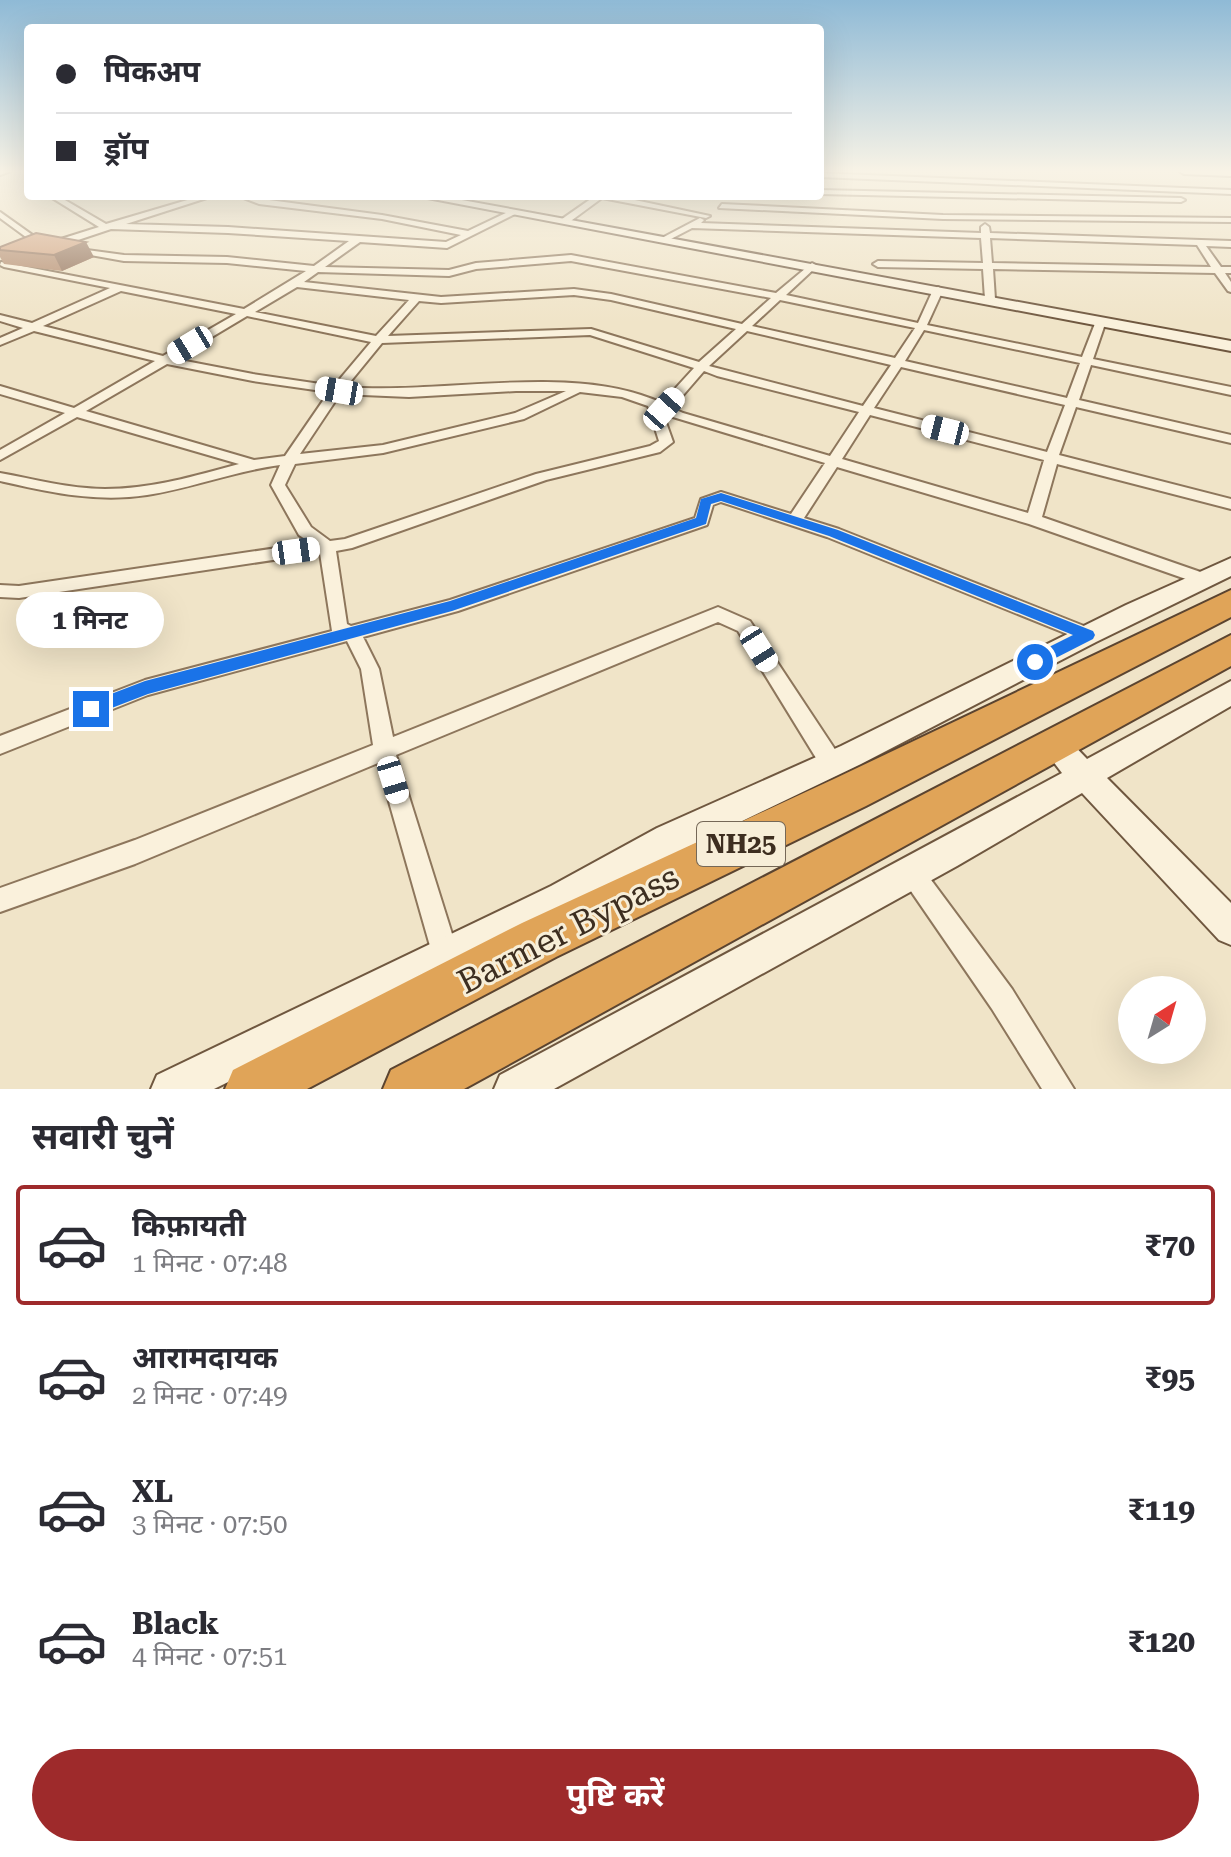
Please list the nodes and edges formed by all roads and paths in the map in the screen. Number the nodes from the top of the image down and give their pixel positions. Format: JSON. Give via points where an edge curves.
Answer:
{"nodes":[{"id":1,"x":10,"y":222,"type":"edge"},
{"id":2,"x":97,"y":222,"type":"edge"},
{"id":3,"x":119,"y":222,"type":"edge"},
{"id":4,"x":407,"y":222,"type":"edge"},
{"id":5,"x":493,"y":222,"type":"edge"},
{"id":6,"x":570,"y":222,"type":"edge"},
{"id":7,"x":696,"y":222,"type":"edge"},
{"id":8,"x":986,"y":222,"type":"edge"},
{"id":9,"x":691,"y":225,"type":"junction"},
{"id":10,"x":104,"y":226,"type":"junction"},
{"id":11,"x":470,"y":234,"type":"junction"},
{"id":12,"x":985,"y":236,"type":"junction"},
{"id":13,"x":359,"y":238,"type":"junction"},
{"id":14,"x":664,"y":239,"type":"junction"},
{"id":15,"x":1200,"y":243,"type":"junction"},
{"id":16,"x":1231,"y":244,"type":"edge"},
{"id":17,"x":44,"y":247,"type":"junction"},
{"id":18,"x":31,"y":253,"type":"edge"},
{"id":19,"x":17,"y":259,"type":"edge"},
{"id":20,"x":878,"y":264,"type":"dead end"},
{"id":21,"x":2,"y":265,"type":"edge"},
{"id":22,"x":812,"y":266,"type":"junction"},
{"id":23,"x":988,"y":268,"type":"junction"},
{"id":24,"x":315,"y":269,"type":"junction"},
{"id":25,"x":1218,"y":270,"type":"junction"},
{"id":26,"x":1231,"y":270,"type":"edge"},
{"id":27,"x":295,"y":284,"type":"junction"},
{"id":28,"x":119,"y":288,"type":"junction"},
{"id":29,"x":1231,"y":289,"type":"edge"},
{"id":30,"x":938,"y":290,"type":"junction"},
{"id":31,"x":775,"y":297,"type":"junction"},
{"id":32,"x":415,"y":299,"type":"junction"},
{"id":33,"x":990,"y":299,"type":"junction"},
{"id":34,"x":241,"y":314,"type":"junction"},
{"id":35,"x":0,"y":318,"type":"edge"},
{"id":36,"x":1101,"y":321,"type":"junction"},
{"id":37,"x":37,"y":327,"type":"junction"},
{"id":38,"x":921,"y":327,"type":"junction"},
{"id":39,"x":745,"y":329,"type":"junction"},
{"id":40,"x":379,"y":340,"type":"junction"},
{"id":41,"x":0,"y":342,"type":"edge"},
{"id":42,"x":1231,"y":346,"type":"edge"},
{"id":43,"x":165,"y":360,"type":"junction"},
{"id":44,"x":1087,"y":362,"type":"junction"},
{"id":45,"x":895,"y":363,"type":"junction"},
{"id":46,"x":701,"y":367,"type":"junction"},
{"id":47,"x":0,"y":390,"type":"edge"},
{"id":48,"x":579,"y":390,"type":"junction"},
{"id":49,"x":339,"y":391,"type":"junction"},
{"id":50,"x":1231,"y":391,"type":"edge"},
{"id":51,"x":1073,"y":403,"type":"junction"},
{"id":52,"x":659,"y":406,"type":"junction"},
{"id":53,"x":864,"y":409,"type":"junction"},
{"id":54,"x":76,"y":411,"type":"junction"},
{"id":55,"x":1231,"y":439,"type":"edge"},
{"id":56,"x":0,"y":456,"type":"edge"},
{"id":57,"x":1052,"y":457,"type":"junction"},
{"id":58,"x":287,"y":459,"type":"junction"},
{"id":59,"x":833,"y":461,"type":"junction"},
{"id":60,"x":254,"y":464,"type":"junction"},
{"id":61,"x":0,"y":477,"type":"edge"},
{"id":62,"x":1231,"y":504,"type":"edge"},
{"id":63,"x":1034,"y":520,"type":"junction"},
{"id":64,"x":794,"y":521,"type":"junction"},
{"id":65,"x":327,"y":547,"type":"junction"},
{"id":66,"x":1231,"y":566,"type":"edge"},
{"id":67,"x":1217,"y":590,"type":"edge"},
{"id":68,"x":0,"y":591,"type":"edge"},
{"id":69,"x":352,"y":634,"type":"junction"},
{"id":70,"x":1088,"y":635,"type":"junction"},
{"id":71,"x":1231,"y":649,"type":"edge"},
{"id":72,"x":1231,"y":692,"type":"edge"},
{"id":73,"x":1053,"y":743,"type":"junction"},
{"id":74,"x":0,"y":745,"type":"edge"},
{"id":75,"x":385,"y":752,"type":"junction"},
{"id":76,"x":832,"y":764,"type":"junction"},
{"id":77,"x":1084,"y":775,"type":"junction"},
{"id":78,"x":912,"y":873,"type":"junction"},
{"id":79,"x":0,"y":900,"type":"edge"},
{"id":80,"x":534,"y":927,"type":"junction"},
{"id":81,"x":1231,"y":928,"type":"edge"},
{"id":82,"x":445,"y":953,"type":"junction"},
{"id":83,"x":171,"y":1089,"type":"edge"},
{"id":84,"x":252,"y":1089,"type":"edge"},
{"id":85,"x":410,"y":1089,"type":"edge"},
{"id":86,"x":514,"y":1089,"type":"edge"},
{"id":87,"x":1059,"y":1089,"type":"edge"}],
"edges":[{"from":1,"to":17,"type":"street"},
{"from":2,"to":10,"type":"street"},
{"from":3,"to":10,"type":"street"},
{"from":4,"to":11,"type":"street"},
{"from":5,"to":11,"type":"street"},
{"from":6,"to":14,"type":"street"},
{"from":7,"to":9,"type":"street"},
{"from":8,"to":12,"type":"street"},
{"from":9,"to":12,"type":"street"},
{"from":9,"to":14,"type":"street"},
{"from":10,"to":13,"type":"street"},
{"from":10,"to":17,"type":"street"},
{"from":11,"to":13,"type":"street","via":[[447,245]]},
{"from":12,"to":15,"type":"street"},
{"from":12,"to":23,"type":"street"},
{"from":13,"to":24,"type":"street"},
{"from":14,"to":22,"type":"street"},
{"from":15,"to":16,"type":"street"},
{"from":15,"to":25,"type":"street"},
{"from":17,"to":18,"type":"street"},
{"from":17,"to":24,"type":"street","via":[[124,258]]},
{"from":19,"to":21,"type":"street"},
{"from":20,"to":23,"type":"street"},
{"from":21,"to":28,"type":"street"},
{"from":22,"to":30,"type":"street"},
{"from":22,"to":31,"type":"street"},
{"from":23,"to":25,"type":"street"},
{"from":23,"to":33,"type":"street"},
{"from":24,"to":27,"type":"street"},
{"from":24,"to":31,"type":"street","via":[[449,273],[565,257]]},
{"from":25,"to":26,"type":"street"},
{"from":25,"to":29,"type":"street"},
{"from":27,"to":32,"type":"street"},
{"from":27,"to":34,"type":"street"},
{"from":28,"to":34,"type":"street"},
{"from":28,"to":37,"type":"street"},
{"from":30,"to":33,"type":"street"},
{"from":30,"to":38,"type":"street"},
{"from":31,"to":38,"type":"street"},
{"from":31,"to":39,"type":"street"},
{"from":32,"to":39,"type":"street","via":[[574,292]]},
{"from":32,"to":40,"type":"street"},
{"from":33,"to":36,"type":"street"},
{"from":34,"to":40,"type":"street"},
{"from":34,"to":43,"type":"street"},
{"from":35,"to":37,"type":"street"},
{"from":36,"to":42,"type":"street"},
{"from":36,"to":44,"type":"street"},
{"from":37,"to":41,"type":"street"},
{"from":37,"to":43,"type":"street"},
{"from":38,"to":44,"type":"street"},
{"from":38,"to":45,"type":"street"},
{"from":39,"to":45,"type":"street"},
{"from":39,"to":46,"type":"street"},
{"from":40,"to":46,"type":"street","via":[[591,332]]},
{"from":40,"to":49,"type":"street"},
{"from":43,"to":49,"type":"street"},
{"from":43,"to":54,"type":"street"},
{"from":44,"to":50,"type":"street"},
{"from":44,"to":51,"type":"street"},
{"from":45,"to":51,"type":"street"},
{"from":45,"to":53,"type":"street"},
{"from":46,"to":52,"type":"street"},
{"from":46,"to":53,"type":"street"},
{"from":47,"to":54,"type":"street"},
{"from":48,"to":49,"type":"street"},
{"from":48,"to":52,"type":"street","via":[[624,394]]},
{"from":48,"to":58,"type":"street","via":[[519,416],[383,449]]},
{"from":49,"to":58,"type":"street"},
{"from":51,"to":55,"type":"street"},
{"from":51,"to":57,"type":"street"},
{"from":52,"to":59,"type":"street"},
{"from":52,"to":65,"type":"street","via":[[666,442],[655,449],[541,477]]},
{"from":53,"to":57,"type":"street"},
{"from":53,"to":59,"type":"street"},
{"from":54,"to":56,"type":"street"},
{"from":54,"to":60,"type":"street"},
{"from":57,"to":62,"type":"street"},
{"from":57,"to":63,"type":"street"},
{"from":58,"to":60,"type":"street"},
{"from":58,"to":65,"type":"street","via":[[278,485],[305,531]]},
{"from":59,"to":63,"type":"street"},
{"from":59,"to":64,"type":"street"},
{"from":60,"to":61,"type":"street","via":[[170,488],[121,494]]},
{"from":63,"to":67,"type":"street"},
{"from":64,"to":69,"type":"street","via":[[721,497],[706,502],[702,521],[679,530]]},
{"from":64,"to":70,"type":"street"},
{"from":65,"to":68,"type":"street"},
{"from":65,"to":69,"type":"street","via":[[339,628]]},
{"from":66,"to":67,"type":"street"},
{"from":67,"to":70,"type":"street"},
{"from":67,"to":80,"type":"highway","name":"Barmer Bypass","number":"NH25","via":[[865,785]]},
{"from":69,"to":74,"type":"street","via":[[145,688]]},
{"from":69,"to":75,"type":"street","via":[[370,669]]},
{"from":70,"to":76,"type":"street"},
{"from":71,"to":73,"type":"highway","name":"Barmer Bypass","number":"NH25"},
{"from":72,"to":77,"type":"street"},
{"from":73,"to":77,"type":"street"},
{"from":73,"to":85,"type":"highway","name":"Barmer Bypass","number":"NH25"},
{"from":75,"to":76,"type":"street","via":[[718,614],[744,626]]},
{"from":75,"to":79,"type":"street"},
{"from":75,"to":82,"type":"street"},
{"from":76,"to":80,"type":"street","via":[[606,871],[563,898]]},
{"from":77,"to":78,"type":"street"},
{"from":77,"to":81,"type":"street"},
{"from":78,"to":86,"type":"street"},
{"from":78,"to":87,"type":"street"},
{"from":80,"to":82,"type":"street"},
{"from":80,"to":84,"type":"highway","name":"Barmer Bypass","number":"NH25"},
{"from":82,"to":83,"type":"street"}]}
